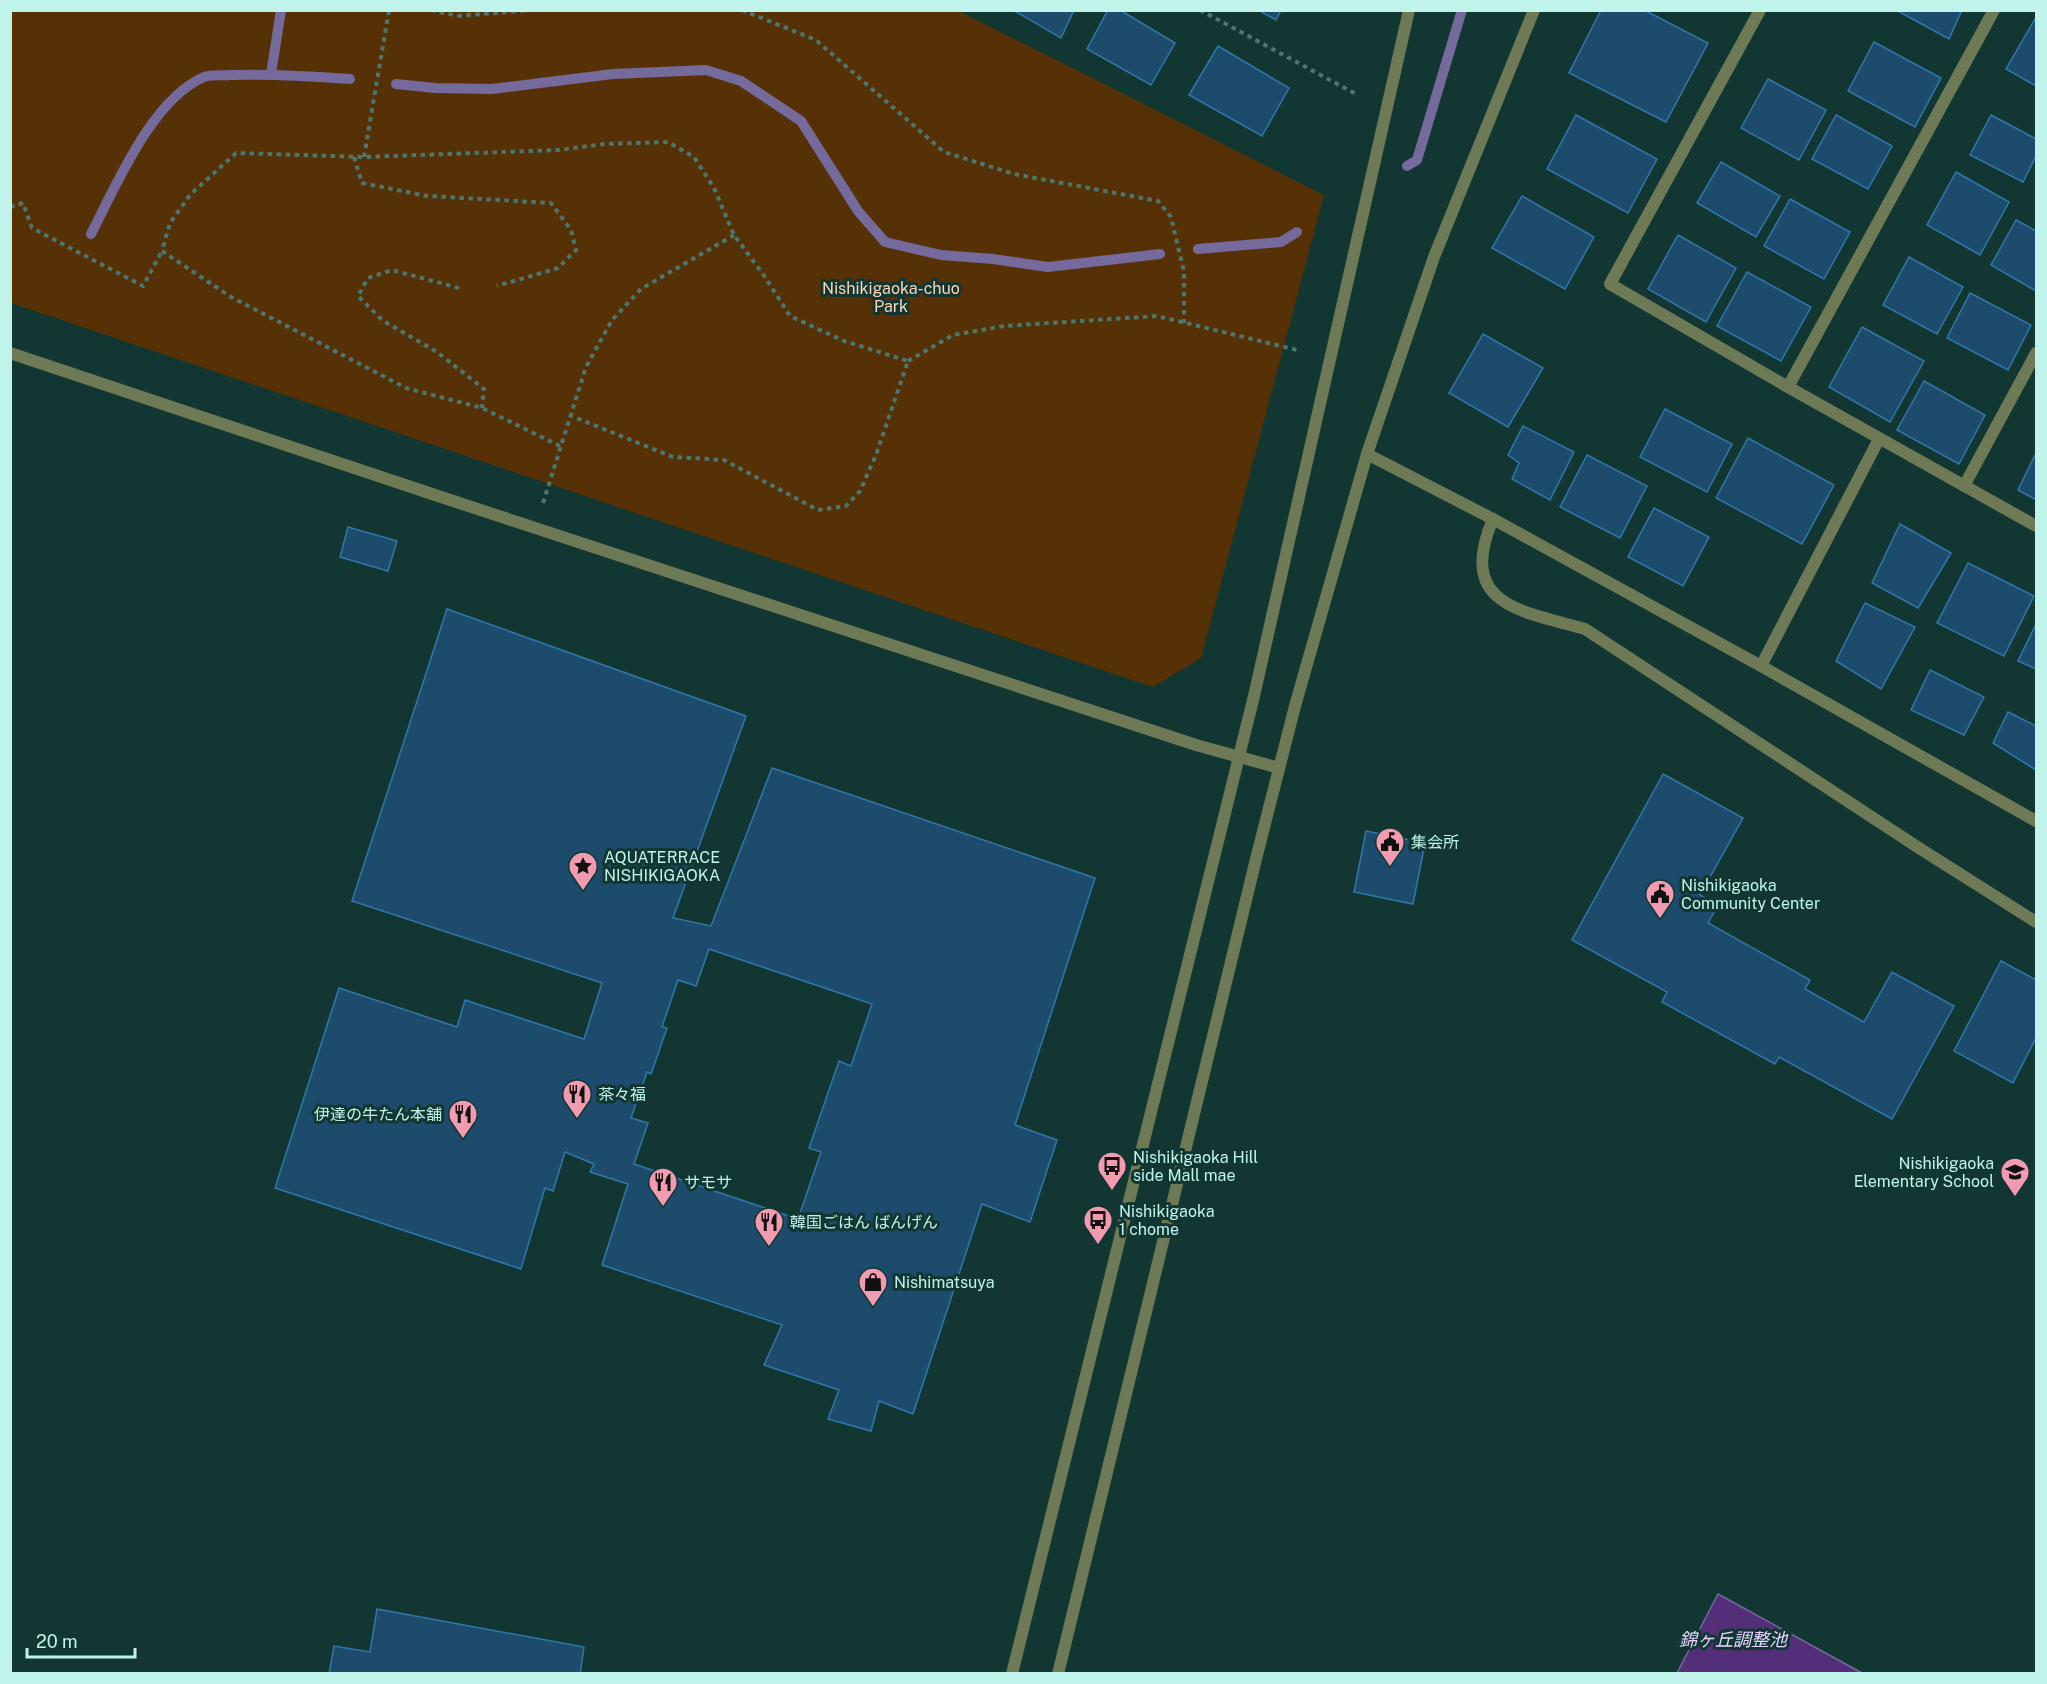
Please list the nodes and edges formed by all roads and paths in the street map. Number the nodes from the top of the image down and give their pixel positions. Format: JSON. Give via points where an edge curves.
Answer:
{"nodes":[{"id":1,"x":389,"y":10,"type":"edge"},
{"id":2,"x":431,"y":10,"type":"edge"},
{"id":3,"x":532,"y":10,"type":"edge"},
{"id":4,"x":742,"y":10,"type":"edge"},
{"id":5,"x":1200,"y":10,"type":"edge"},
{"id":6,"x":1409,"y":10,"type":"edge"},
{"id":7,"x":1534,"y":10,"type":"edge"},
{"id":8,"x":1760,"y":10,"type":"edge"},
{"id":9,"x":1994,"y":10,"type":"edge"},
{"id":10,"x":1356,"y":94,"type":"dead end"},
{"id":11,"x":354,"y":157,"type":"junction"},
{"id":12,"x":364,"y":157,"type":"junction"},
{"id":13,"x":10,"y":207,"type":"edge"},
{"id":14,"x":734,"y":235,"type":"junction"},
{"id":15,"x":162,"y":251,"type":"junction"},
{"id":16,"x":497,"y":285,"type":"dead end"},
{"id":17,"x":459,"y":288,"type":"dead end"},
{"id":18,"x":1184,"y":323,"type":"junction"},
{"id":19,"x":1297,"y":350,"type":"dead end"},
{"id":20,"x":10,"y":353,"type":"edge"},
{"id":21,"x":2037,"y":353,"type":"edge"},
{"id":22,"x":908,"y":361,"type":"junction"},
{"id":23,"x":1788,"y":387,"type":"junction"},
{"id":24,"x":482,"y":408,"type":"junction"},
{"id":25,"x":569,"y":415,"type":"junction"},
{"id":26,"x":1879,"y":439,"type":"junction"},
{"id":27,"x":560,"y":446,"type":"junction"},
{"id":28,"x":1367,"y":454,"type":"junction"},
{"id":29,"x":1964,"y":486,"type":"junction"},
{"id":30,"x":543,"y":503,"type":"dead end"},
{"id":31,"x":1493,"y":519,"type":"junction"},
{"id":32,"x":2037,"y":526,"type":"edge"},
{"id":33,"x":1761,"y":666,"type":"junction"},
{"id":34,"x":1238,"y":758,"type":"junction"},
{"id":35,"x":1279,"y":768,"type":"junction"},
{"id":36,"x":2037,"y":821,"type":"edge"},
{"id":37,"x":2037,"y":922,"type":"edge"},
{"id":38,"x":1012,"y":1674,"type":"edge"},
{"id":39,"x":1058,"y":1674,"type":"edge"}],
"edges":[{"from":1,"to":12,"type":"path"},
{"from":2,"to":3,"type":"path","via":[[458,16]]},
{"from":4,"to":18,"type":"path","via":[[816,40],[944,152],[1014,174],[1158,201],[1171,217],[1184,272]]},
{"from":5,"to":10,"type":"path"},
{"from":6,"to":34,"type":"street"},
{"from":7,"to":28,"type":"street","via":[[1434,257]]},
{"from":8,"to":23,"type":"street","via":[[1610,284]]},
{"from":9,"to":23,"type":"street"},
{"from":11,"to":12,"type":"path"},
{"from":11,"to":15,"type":"path","via":[[236,153],[190,195],[170,223]]},
{"from":11,"to":16,"type":"path","via":[[362,183],[428,196],[551,203],[571,230],[576,250],[558,268]]},
{"from":12,"to":14,"type":"path","via":[[668,142],[694,157],[714,188]]},
{"from":13,"to":15,"type":"path","via":[[22,203],[32,228],[143,286]]},
{"from":14,"to":22,"type":"path","via":[[790,316],[844,341]]},
{"from":14,"to":25,"type":"path","via":[[641,289],[612,320],[586,367]]},
{"from":15,"to":24,"type":"path","via":[[231,297],[406,388]]},
{"from":17,"to":24,"type":"path","via":[[392,270],[368,278],[358,297],[382,320],[437,352],[484,389]]},
{"from":18,"to":19,"type":"path"},
{"from":18,"to":22,"type":"path","via":[[1157,316],[1004,326],[953,335]]},
{"from":20,"to":34,"type":"street"},
{"from":21,"to":29,"type":"street"},
{"from":22,"to":25,"type":"path","via":[[876,455],[860,491],[846,506],[818,510],[724,460],[673,457]]},
{"from":23,"to":26,"type":"street"},
{"from":24,"to":27,"type":"path"},
{"from":25,"to":27,"type":"path"},
{"from":26,"to":29,"type":"street"},
{"from":26,"to":33,"type":"street"},
{"from":27,"to":30,"type":"path"},
{"from":28,"to":31,"type":"street"},
{"from":28,"to":35,"type":"street"},
{"from":29,"to":32,"type":"street"},
{"from":31,"to":33,"type":"street"},
{"from":31,"to":37,"type":"street","via":[[1481,556],[1485,582],[1502,602],[1586,629]]},
{"from":33,"to":36,"type":"street"},
{"from":34,"to":35,"type":"street"},
{"from":34,"to":38,"type":"street"},
{"from":35,"to":39,"type":"street"}]}
